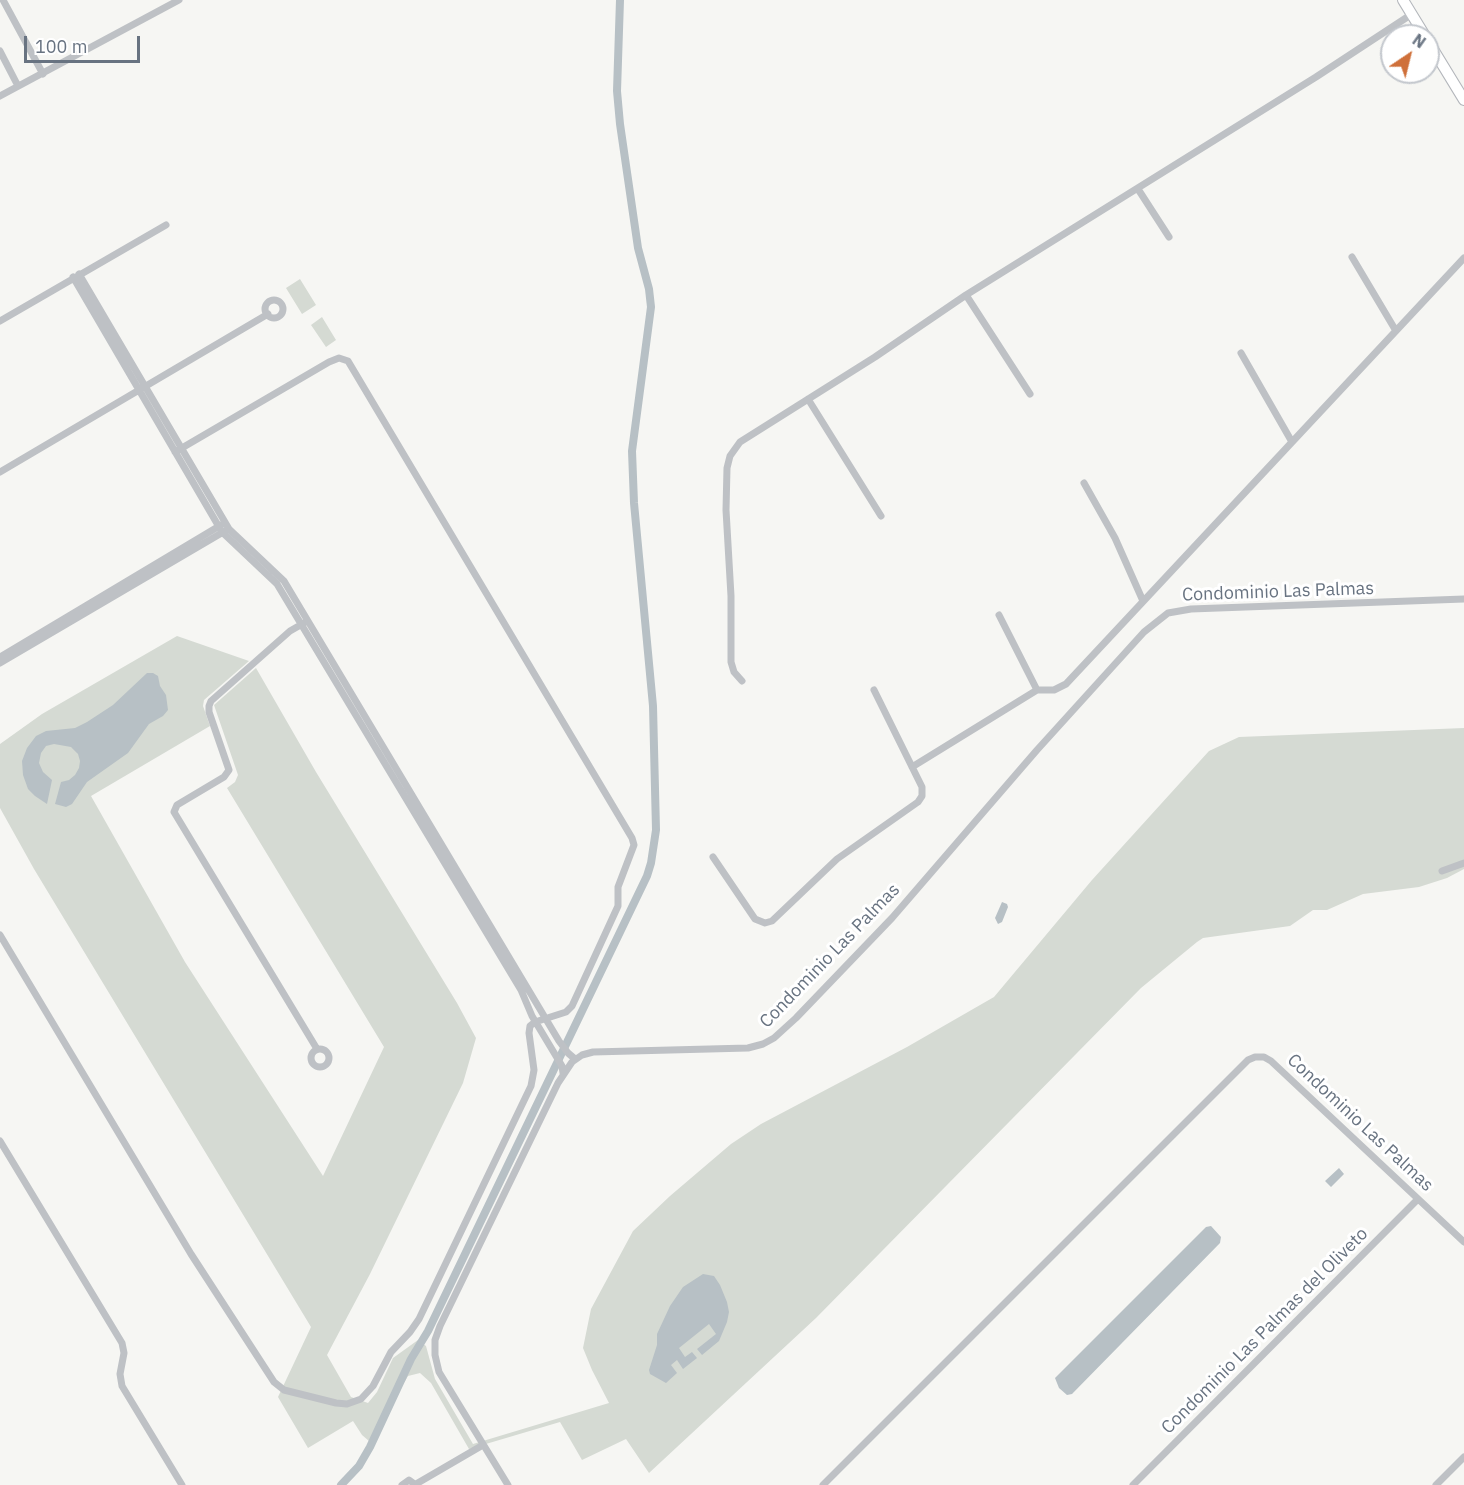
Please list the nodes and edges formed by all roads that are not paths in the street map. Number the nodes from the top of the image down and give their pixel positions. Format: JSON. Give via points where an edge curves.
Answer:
{"nodes":[{"id":1,"x":3,"y":0,"type":"edge"},
{"id":2,"x":179,"y":0,"type":"edge"},
{"id":3,"x":1403,"y":0,"type":"edge"},
{"id":4,"x":1412,"y":14,"type":"junction"},
{"id":5,"x":1418,"y":24,"type":"edge"},
{"id":6,"x":0,"y":51,"type":"edge"},
{"id":7,"x":1440,"y":61,"type":"edge"},
{"id":8,"x":43,"y":74,"type":"junction"},
{"id":9,"x":18,"y":86,"type":"junction"},
{"id":10,"x":0,"y":96,"type":"edge"},
{"id":11,"x":1464,"y":100,"type":"edge"},
{"id":12,"x":1138,"y":189,"type":"junction"},
{"id":13,"x":166,"y":225,"type":"dead end"},
{"id":14,"x":1169,"y":237,"type":"dead end"},
{"id":15,"x":1352,"y":257,"type":"dead end"},
{"id":16,"x":1464,"y":258,"type":"edge"},
{"id":17,"x":76,"y":276,"type":"junction"},
{"id":18,"x":966,"y":295,"type":"junction"},
{"id":19,"x":268,"y":314,"type":"dead end"},
{"id":20,"x":0,"y":321,"type":"edge"},
{"id":21,"x":1396,"y":331,"type":"junction"},
{"id":22,"x":1240,"y":353,"type":"dead end"},
{"id":23,"x":145,"y":385,"type":"junction"},
{"id":24,"x":138,"y":390,"type":"junction"},
{"id":25,"x":1030,"y":394,"type":"dead end"},
{"id":26,"x":808,"y":399,"type":"junction"},
{"id":27,"x":1292,"y":442,"type":"junction"},
{"id":28,"x":179,"y":450,"type":"junction"},
{"id":29,"x":0,"y":472,"type":"edge"},
{"id":30,"x":1084,"y":483,"type":"dead end"},
{"id":31,"x":880,"y":516,"type":"dead end"},
{"id":32,"x":224,"y":527,"type":"junction"},
{"id":33,"x":1464,"y":599,"type":"edge"},
{"id":34,"x":1143,"y":601,"type":"junction"},
{"id":35,"x":999,"y":615,"type":"dead end"},
{"id":36,"x":304,"y":623,"type":"junction"},
{"id":37,"x":0,"y":657,"type":"edge"},
{"id":38,"x":0,"y":663,"type":"edge"},
{"id":39,"x":742,"y":681,"type":"dead end"},
{"id":40,"x":874,"y":690,"type":"dead end"},
{"id":41,"x":1037,"y":690,"type":"junction"},
{"id":42,"x":912,"y":767,"type":"junction"},
{"id":43,"x":713,"y":857,"type":"dead end"},
{"id":44,"x":1464,"y":863,"type":"edge"},
{"id":45,"x":1442,"y":872,"type":"dead end"},
{"id":46,"x":0,"y":935,"type":"edge"},
{"id":47,"x":547,"y":1018,"type":"junction"},
{"id":48,"x":535,"y":1022,"type":"junction"},
{"id":49,"x":316,"y":1050,"type":"dead end"},
{"id":50,"x":575,"y":1059,"type":"junction"},
{"id":51,"x":563,"y":1073,"type":"junction"},
{"id":52,"x":0,"y":1141,"type":"edge"},
{"id":53,"x":1418,"y":1199,"type":"junction"},
{"id":54,"x":1464,"y":1242,"type":"edge"},
{"id":55,"x":483,"y":1445,"type":"junction"},
{"id":56,"x":1464,"y":1457,"type":"edge"},
{"id":57,"x":182,"y":1485,"type":"edge"},
{"id":58,"x":402,"y":1485,"type":"edge"},
{"id":59,"x":416,"y":1485,"type":"edge"},
{"id":60,"x":508,"y":1485,"type":"edge"},
{"id":61,"x":823,"y":1485,"type":"edge"},
{"id":62,"x":1133,"y":1485,"type":"edge"},
{"id":63,"x":1436,"y":1485,"type":"edge"}],
"edges":[{"from":1,"to":8,"type":"street"},
{"from":2,"to":8,"type":"street"},
{"from":3,"to":4,"type":"main road"},
{"from":4,"to":5,"type":"main road"},
{"from":4,"to":12,"type":"street"},
{"from":6,"to":9,"type":"street"},
{"from":7,"to":11,"type":"main road"},
{"from":8,"to":9,"type":"street"},
{"from":9,"to":10,"type":"street"},
{"from":12,"to":14,"type":"street"},
{"from":12,"to":18,"type":"street"},
{"from":13,"to":17,"type":"street"},
{"from":15,"to":21,"type":"street"},
{"from":16,"to":21,"type":"street"},
{"from":17,"to":20,"type":"street"},
{"from":17,"to":23,"type":"street"},
{"from":17,"to":24,"type":"street"},
{"from":18,"to":25,"type":"street"},
{"from":18,"to":26,"type":"street"},
{"from":19,"to":23,"type":"street"},
{"from":21,"to":27,"type":"street"},
{"from":22,"to":27,"type":"street"},
{"from":23,"to":24,"type":"street"},
{"from":23,"to":28,"type":"street"},
{"from":24,"to":28,"type":"street"},
{"from":24,"to":29,"type":"street"},
{"from":26,"to":31,"type":"street"},
{"from":26,"to":39,"type":"street","via":[[745,438],[733,451],[727,468],[731,662]]},
{"from":27,"to":34,"type":"street"},
{"from":28,"to":32,"type":"street"},
{"from":28,"to":47,"type":"street","via":[[329,362],[339,357],[348,361],[632,838],[634,845],[618,887],[618,906],[572,1006]]},
{"from":30,"to":34,"type":"street","via":[[1115,538]]},
{"from":32,"to":36,"type":"street","via":[[275,581]]},
{"from":32,"to":37,"type":"street"},
{"from":32,"to":38,"type":"street"},
{"from":33,"to":50,"type":"street","name":"Condominio Las Palmas","via":[[1168,613],[1144,632],[892,918],[774,1038],[748,1048],[607,1051]]},
{"from":34,"to":41,"type":"street","via":[[1066,684],[1050,691]]},
{"from":35,"to":41,"type":"street"},
{"from":36,"to":47,"type":"street"},
{"from":36,"to":48,"type":"street","via":[[521,990]]},
{"from":36,"to":49,"type":"street","via":[[211,701],[209,712],[229,771],[177,806],[174,812]]},
{"from":40,"to":42,"type":"street"},
{"from":41,"to":42,"type":"street"},
{"from":42,"to":43,"type":"street","via":[[923,790],[918,802],[837,859],[769,922],[755,919]]},
{"from":44,"to":45,"type":"street"},
{"from":46,"to":48,"type":"street","via":[[191,1254],[274,1382],[284,1390],[342,1404],[365,1395],[391,1352],[419,1319],[531,1086],[534,1070],[529,1030]]},
{"from":47,"to":48,"type":"street"},
{"from":47,"to":50,"type":"street","via":[[565,1050]]},
{"from":48,"to":51,"type":"street"},
{"from":50,"to":51,"type":"street"},
{"from":51,"to":55,"type":"street","via":[[435,1340],[440,1372]]},
{"from":52,"to":57,"type":"street","via":[[122,1343],[122,1386]]},
{"from":53,"to":54,"type":"street","name":"Condominio Las Palmas"},
{"from":53,"to":61,"type":"street","name":"Condominio Las Palmas","via":[[1271,1061],[1264,1057],[1248,1060]]},
{"from":53,"to":62,"type":"street","name":"Condominio Las Palmas del Oliveto"},
{"from":55,"to":59,"type":"street"},
{"from":55,"to":60,"type":"street"},
{"from":56,"to":63,"type":"street"},
{"from":58,"to":59,"type":"street","via":[[409,1480]]}]}
